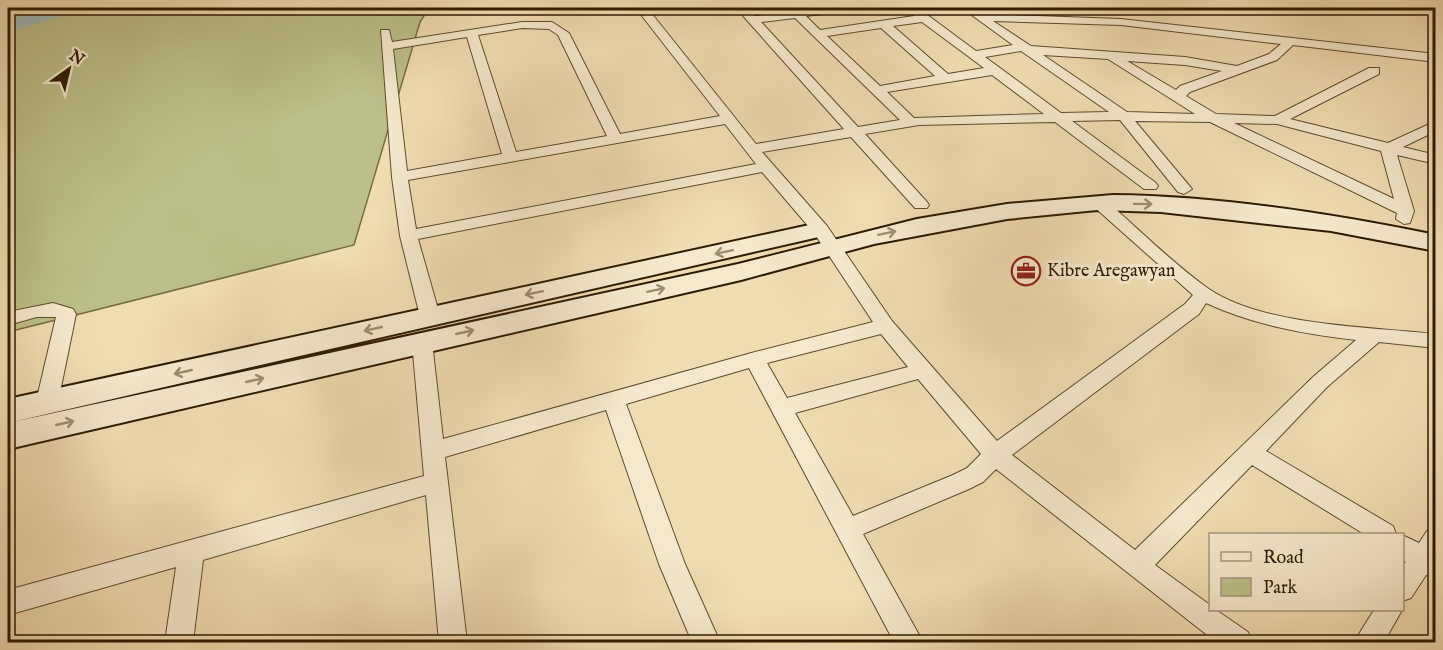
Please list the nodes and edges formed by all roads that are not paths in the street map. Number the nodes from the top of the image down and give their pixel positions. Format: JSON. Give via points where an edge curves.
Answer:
{"nodes":[{"id":1,"x":741,"y":8,"type":"edge"},
{"id":2,"x":845,"y":8,"type":"edge"},
{"id":3,"x":910,"y":8,"type":"edge"},
{"id":4,"x":967,"y":8,"type":"edge"},
{"id":5,"x":1069,"y":8,"type":"edge"},
{"id":6,"x":797,"y":14,"type":"junction"},
{"id":7,"x":648,"y":16,"type":"dead end"},
{"id":8,"x":981,"y":17,"type":"junction"},
{"id":9,"x":924,"y":18,"type":"junction"},
{"id":10,"x":753,"y":21,"type":"junction"},
{"id":11,"x":1121,"y":22,"type":"junction"},
{"id":12,"x":883,"y":24,"type":"junction"},
{"id":13,"x":472,"y":34,"type":"junction"},
{"id":14,"x":817,"y":34,"type":"junction"},
{"id":15,"x":1289,"y":43,"type":"junction"},
{"id":16,"x":1027,"y":48,"type":"junction"},
{"id":17,"x":975,"y":54,"type":"junction"},
{"id":18,"x":1111,"y":56,"type":"junction"},
{"id":19,"x":1436,"y":58,"type":"edge"},
{"id":20,"x":996,"y":70,"type":"junction"},
{"id":21,"x":1240,"y":70,"type":"junction"},
{"id":22,"x":1374,"y":70,"type":"dead end"},
{"id":23,"x":946,"y":79,"type":"junction"},
{"id":24,"x":877,"y":90,"type":"junction"},
{"id":25,"x":1178,"y":96,"type":"junction"},
{"id":26,"x":1057,"y":116,"type":"junction"},
{"id":27,"x":1124,"y":116,"type":"junction"},
{"id":28,"x":1212,"y":118,"type":"junction"},
{"id":29,"x":729,"y":119,"type":"junction"},
{"id":30,"x":1277,"y":120,"type":"junction"},
{"id":31,"x":910,"y":122,"type":"junction"},
{"id":32,"x":1436,"y":125,"type":"edge"},
{"id":33,"x":854,"y":131,"type":"junction"},
{"id":34,"x":615,"y":138,"type":"junction"},
{"id":35,"x":752,"y":149,"type":"junction"},
{"id":36,"x":1388,"y":149,"type":"junction"},
{"id":37,"x":510,"y":156,"type":"junction"},
{"id":38,"x":1436,"y":160,"type":"edge"},
{"id":39,"x":766,"y":166,"type":"junction"},
{"id":40,"x":400,"y":177,"type":"junction"},
{"id":41,"x":1150,"y":186,"type":"junction"},
{"id":42,"x":1184,"y":189,"type":"junction"},
{"id":43,"x":1099,"y":203,"type":"junction"},
{"id":44,"x":921,"y":205,"type":"junction"},
{"id":45,"x":1405,"y":215,"type":"junction"},
{"id":46,"x":1436,"y":226,"type":"edge"},
{"id":47,"x":410,"y":236,"type":"junction"},
{"id":48,"x":826,"y":237,"type":"junction"},
{"id":49,"x":1436,"y":243,"type":"edge"},
{"id":50,"x":1203,"y":294,"type":"junction"},
{"id":51,"x":8,"y":318,"type":"edge"},
{"id":52,"x":885,"y":326,"type":"junction"},
{"id":53,"x":426,"y":329,"type":"junction"},
{"id":54,"x":1374,"y":335,"type":"junction"},
{"id":55,"x":1436,"y":341,"type":"edge"},
{"id":56,"x":755,"y":359,"type":"junction"},
{"id":57,"x":923,"y":370,"type":"junction"},
{"id":58,"x":614,"y":401,"type":"junction"},
{"id":59,"x":47,"y":402,"type":"junction"},
{"id":60,"x":782,"y":408,"type":"junction"},
{"id":61,"x":8,"y":411,"type":"edge"},
{"id":62,"x":8,"y":436,"type":"edge"},
{"id":63,"x":433,"y":451,"type":"junction"},
{"id":64,"x":1251,"y":453,"type":"junction"},
{"id":65,"x":995,"y":455,"type":"junction"},
{"id":66,"x":435,"y":483,"type":"junction"},
{"id":67,"x":848,"y":529,"type":"junction"},
{"id":68,"x":1382,"y":533,"type":"edge"},
{"id":69,"x":191,"y":550,"type":"junction"},
{"id":70,"x":1424,"y":552,"type":"edge"},
{"id":71,"x":1137,"y":566,"type":"junction"},
{"id":72,"x":1404,"y":586,"type":"edge"},
{"id":73,"x":8,"y":603,"type":"edge"},
{"id":74,"x":1388,"y":611,"type":"edge"},
{"id":75,"x":179,"y":642,"type":"edge"},
{"id":76,"x":453,"y":642,"type":"edge"},
{"id":77,"x":706,"y":642,"type":"edge"},
{"id":78,"x":909,"y":642,"type":"edge"},
{"id":79,"x":1238,"y":642,"type":"edge"},
{"id":80,"x":1368,"y":642,"type":"edge"}],
"edges":[{"from":1,"to":10,"type":"street"},
{"from":2,"to":6,"type":"street"},
{"from":3,"to":9,"type":"street"},
{"from":4,"to":8,"type":"street"},
{"from":5,"to":11,"type":"street"},
{"from":6,"to":10,"type":"street"},
{"from":6,"to":14,"type":"street"},
{"from":7,"to":29,"type":"street"},
{"from":8,"to":11,"type":"street"},
{"from":8,"to":16,"type":"street"},
{"from":9,"to":12,"type":"street"},
{"from":9,"to":17,"type":"street"},
{"from":10,"to":33,"type":"street"},
{"from":11,"to":15,"type":"street"},
{"from":12,"to":14,"type":"street"},
{"from":12,"to":23,"type":"street"},
{"from":13,"to":34,"type":"street","via":[[539,24],[559,29]]},
{"from":13,"to":37,"type":"street"},
{"from":13,"to":40,"type":"street","via":[[386,40]]},
{"from":14,"to":24,"type":"street"},
{"from":15,"to":19,"type":"street"},
{"from":15,"to":21,"type":"street","via":[[1273,57]]},
{"from":16,"to":17,"type":"street"},
{"from":16,"to":18,"type":"street"},
{"from":16,"to":27,"type":"street"},
{"from":17,"to":20,"type":"street"},
{"from":18,"to":21,"type":"street","via":[[1185,61]]},
{"from":18,"to":25,"type":"street"},
{"from":20,"to":23,"type":"street"},
{"from":20,"to":26,"type":"street"},
{"from":21,"to":25,"type":"street","via":[[1185,89]]},
{"from":22,"to":30,"type":"street"},
{"from":23,"to":24,"type":"street"},
{"from":24,"to":31,"type":"street"},
{"from":25,"to":28,"type":"street"},
{"from":26,"to":27,"type":"street"},
{"from":26,"to":31,"type":"street"},
{"from":26,"to":41,"type":"street"},
{"from":27,"to":28,"type":"street"},
{"from":27,"to":42,"type":"street"},
{"from":28,"to":30,"type":"street"},
{"from":28,"to":45,"type":"street"},
{"from":29,"to":34,"type":"street"},
{"from":29,"to":35,"type":"street"},
{"from":30,"to":36,"type":"street"},
{"from":31,"to":33,"type":"street"},
{"from":32,"to":36,"type":"street"},
{"from":33,"to":35,"type":"street"},
{"from":33,"to":44,"type":"street"},
{"from":34,"to":37,"type":"street"},
{"from":35,"to":39,"type":"street"},
{"from":36,"to":38,"type":"street"},
{"from":36,"to":45,"type":"street"},
{"from":37,"to":40,"type":"street"},
{"from":39,"to":47,"type":"street"},
{"from":39,"to":48,"type":"street"},
{"from":40,"to":47,"type":"street"},
{"from":41,"to":42,"type":"main road"},
{"from":41,"to":44,"type":"main road","via":[[1022,190]]},
{"from":42,"to":45,"type":"main road"},
{"from":48,"to":43,"type":"main road","one_way":true},
{"from":43,"to":49,"type":"main road","one_way":true,"via":[[1160,204],[1292,218]]},
{"from":43,"to":50,"type":"street"},
{"from":44,"to":48,"type":"main road"},
{"from":45,"to":46,"type":"main road"},
{"from":47,"to":53,"type":"street"},
{"from":48,"to":52,"type":"street"},
{"from":48,"to":53,"type":"main road","via":[[741,272]]},
{"from":50,"to":54,"type":"street","via":[[1264,320]]},
{"from":50,"to":65,"type":"street","via":[[1191,309]]},
{"from":51,"to":59,"type":"street","via":[[59,309],[66,314]]},
{"from":52,"to":56,"type":"street"},
{"from":52,"to":57,"type":"street"},
{"from":53,"to":59,"type":"main road","one_way":true},
{"from":62,"to":53,"type":"main road","one_way":true},
{"from":53,"to":63,"type":"street"},
{"from":54,"to":55,"type":"street"},
{"from":54,"to":64,"type":"street","via":[[1320,382]]},
{"from":56,"to":58,"type":"street"},
{"from":56,"to":60,"type":"street"},
{"from":57,"to":60,"type":"street"},
{"from":57,"to":65,"type":"street"},
{"from":58,"to":63,"type":"street"},
{"from":58,"to":77,"type":"street","via":[[672,564]]},
{"from":59,"to":61,"type":"main road"},
{"from":60,"to":67,"type":"street"},
{"from":63,"to":66,"type":"street"},
{"from":64,"to":68,"type":"street"},
{"from":64,"to":71,"type":"street"},
{"from":65,"to":67,"type":"street","via":[[975,475]]},
{"from":65,"to":71,"type":"street"},
{"from":66,"to":69,"type":"street"},
{"from":66,"to":76,"type":"street"},
{"from":67,"to":78,"type":"street"},
{"from":69,"to":73,"type":"street"},
{"from":69,"to":75,"type":"street"},
{"from":70,"to":72,"type":"street"},
{"from":71,"to":79,"type":"street"},
{"from":74,"to":80,"type":"street"}]}
